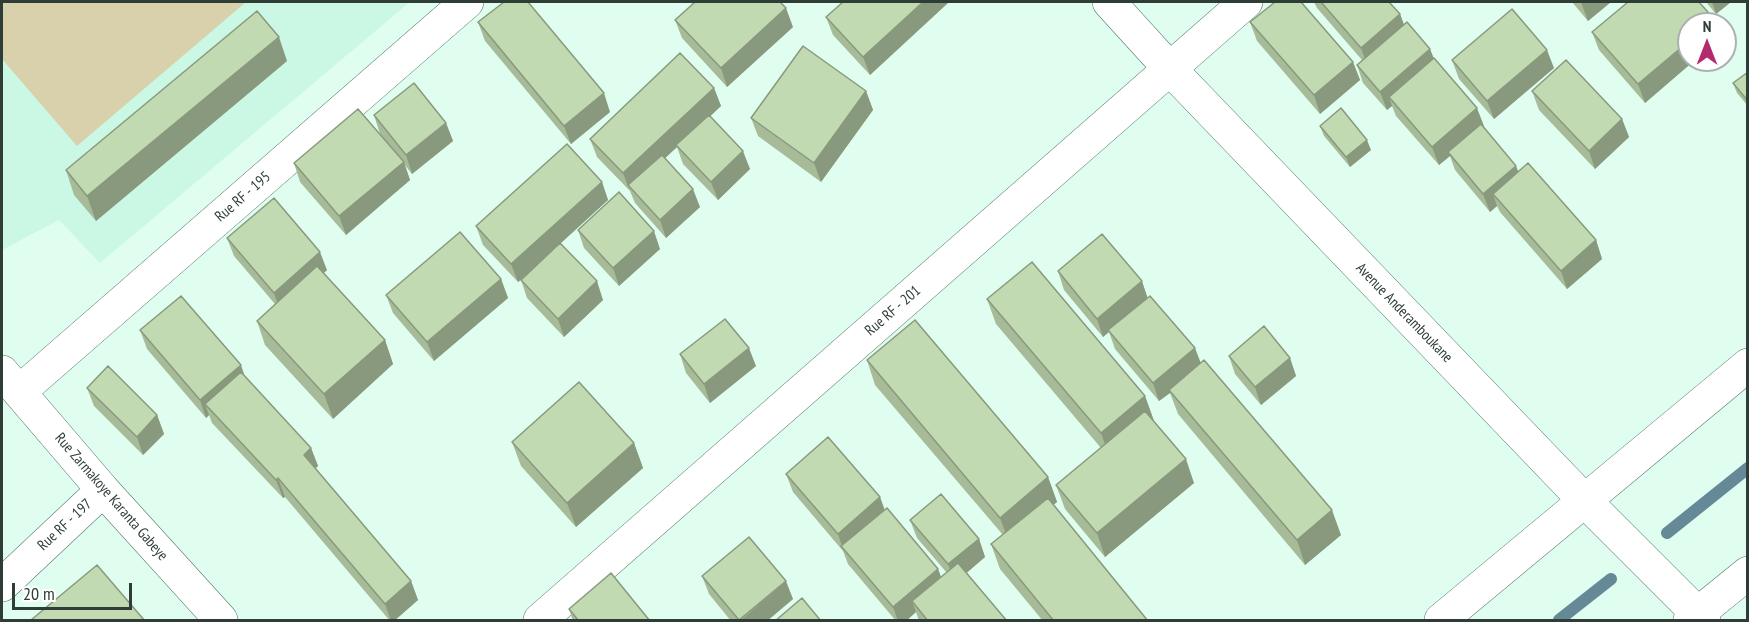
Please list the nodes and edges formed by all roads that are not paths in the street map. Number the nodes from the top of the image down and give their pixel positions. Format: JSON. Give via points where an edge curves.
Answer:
{"nodes":[{"id":1,"x":467,"y":2,"type":"edge"},
{"id":2,"x":1109,"y":2,"type":"edge"},
{"id":3,"x":1246,"y":2,"type":"edge"},
{"id":4,"x":1170,"y":69,"type":"junction"},
{"id":5,"x":1748,"y":365,"type":"edge"},
{"id":6,"x":10,"y":382,"type":"edge"},
{"id":7,"x":103,"y":490,"type":"junction"},
{"id":8,"x":1585,"y":501,"type":"junction"},
{"id":9,"x":1748,"y":573,"type":"edge"},
{"id":10,"x":2,"y":585,"type":"edge"},
{"id":11,"x":1697,"y":618,"type":"edge"},
{"id":12,"x":221,"y":621,"type":"edge"},
{"id":13,"x":540,"y":621,"type":"edge"},
{"id":14,"x":1441,"y":621,"type":"edge"}],
"edges":[{"from":1,"to":6,"type":"street","name":"Rue RF - 195"},
{"from":2,"to":4,"type":"street","name":"Avenue Anderamboukane"},
{"from":3,"to":4,"type":"street","name":"Rue RF - 201"},
{"from":4,"to":8,"type":"street","name":"Avenue Anderamboukane"},
{"from":4,"to":13,"type":"street","name":"Rue RF - 201"},
{"from":5,"to":8,"type":"street"},
{"from":6,"to":7,"type":"street","name":"Rue Zarmakoye Karanta Gabeye"},
{"from":7,"to":10,"type":"street","name":"Rue RF - 197"},
{"from":7,"to":12,"type":"street","name":"Rue Zarmakoye Karanta Gabeye"},
{"from":8,"to":11,"type":"street","name":"Avenue Anderamboukane"},
{"from":8,"to":14,"type":"street"},
{"from":9,"to":11,"type":"street"}]}
